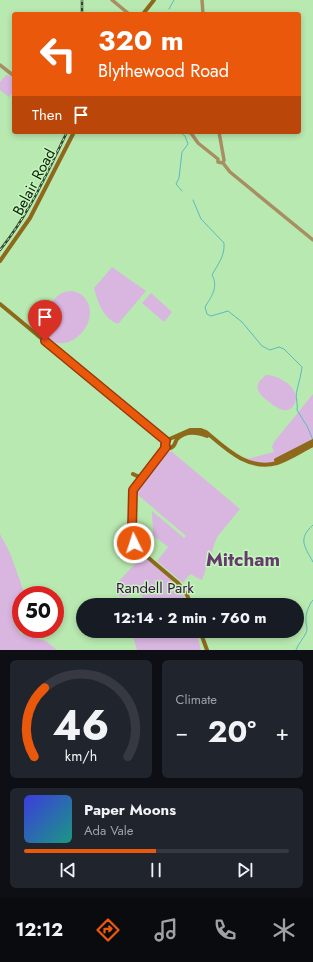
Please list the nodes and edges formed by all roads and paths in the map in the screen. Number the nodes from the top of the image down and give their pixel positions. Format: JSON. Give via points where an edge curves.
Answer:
{"nodes":[{"id":1,"x":112,"y":0,"type":"edge"},
{"id":2,"x":154,"y":0,"type":"edge"},
{"id":3,"x":202,"y":0,"type":"edge"},
{"id":4,"x":127,"y":12,"type":"edge"},
{"id":5,"x":145,"y":12,"type":"edge"},
{"id":6,"x":203,"y":12,"type":"edge"},
{"id":7,"x":0,"y":64,"type":"edge"},
{"id":8,"x":12,"y":74,"type":"edge"},
{"id":9,"x":73,"y":134,"type":"edge"},
{"id":10,"x":192,"y":134,"type":"edge"},
{"id":11,"x":219,"y":134,"type":"edge"},
{"id":12,"x":220,"y":158,"type":"junction"},
{"id":13,"x":313,"y":240,"type":"edge"},
{"id":14,"x":0,"y":261,"type":"edge"},
{"id":15,"x":0,"y":304,"type":"edge"},
{"id":16,"x":213,"y":438,"type":"junction"},
{"id":17,"x":171,"y":439,"type":"junction"},
{"id":18,"x":166,"y":441,"type":"junction"},
{"id":19,"x":313,"y":441,"type":"edge"},
{"id":20,"x":174,"y":443,"type":"junction"},
{"id":21,"x":313,"y":445,"type":"edge"},
{"id":22,"x":307,"y":446,"type":"junction"},
{"id":23,"x":166,"y":447,"type":"junction"},
{"id":24,"x":132,"y":474,"type":"dead end"},
{"id":25,"x":144,"y":477,"type":"junction"},
{"id":26,"x":188,"y":598,"type":"edge"},
{"id":27,"x":203,"y":638,"type":"edge"},
{"id":28,"x":207,"y":650,"type":"edge"}],
"edges":[{"from":1,"to":4,"type":"street"},
{"from":2,"to":5,"type":"main road"},
{"from":3,"to":6,"type":"street"},
{"from":7,"to":8,"type":"street"},
{"from":9,"to":14,"type":"main road","name":"Belair Road","via":[[30,218]]},
{"from":10,"to":12,"type":"street","via":[[198,143]]},
{"from":11,"to":12,"type":"street","via":[[222,150]]},
{"from":12,"to":13,"type":"street","via":[[218,162],[223,163],[230,172]]},
{"from":15,"to":18,"type":"main road"},
{"from":16,"to":17,"type":"main road","via":[[201,430],[190,430]]},
{"from":16,"to":20,"type":"main road","via":[[192,432],[179,437]]},
{"from":16,"to":22,"type":"main road","via":[[237,457],[254,463],[278,461]]},
{"from":17,"to":18,"type":"main road"},
{"from":17,"to":20,"type":"main road"},
{"from":18,"to":23,"type":"main road"},
{"from":19,"to":22,"type":"main road"},
{"from":20,"to":23,"type":"main road","via":[[171,448]]},
{"from":21,"to":22,"type":"main road"},
{"from":23,"to":25,"type":"main road"},
{"from":24,"to":25,"type":"main road"},
{"from":25,"to":26,"type":"main road","via":[[133,492],[134,543],[142,553],[178,583]]},
{"from":27,"to":28,"type":"main road"}]}
